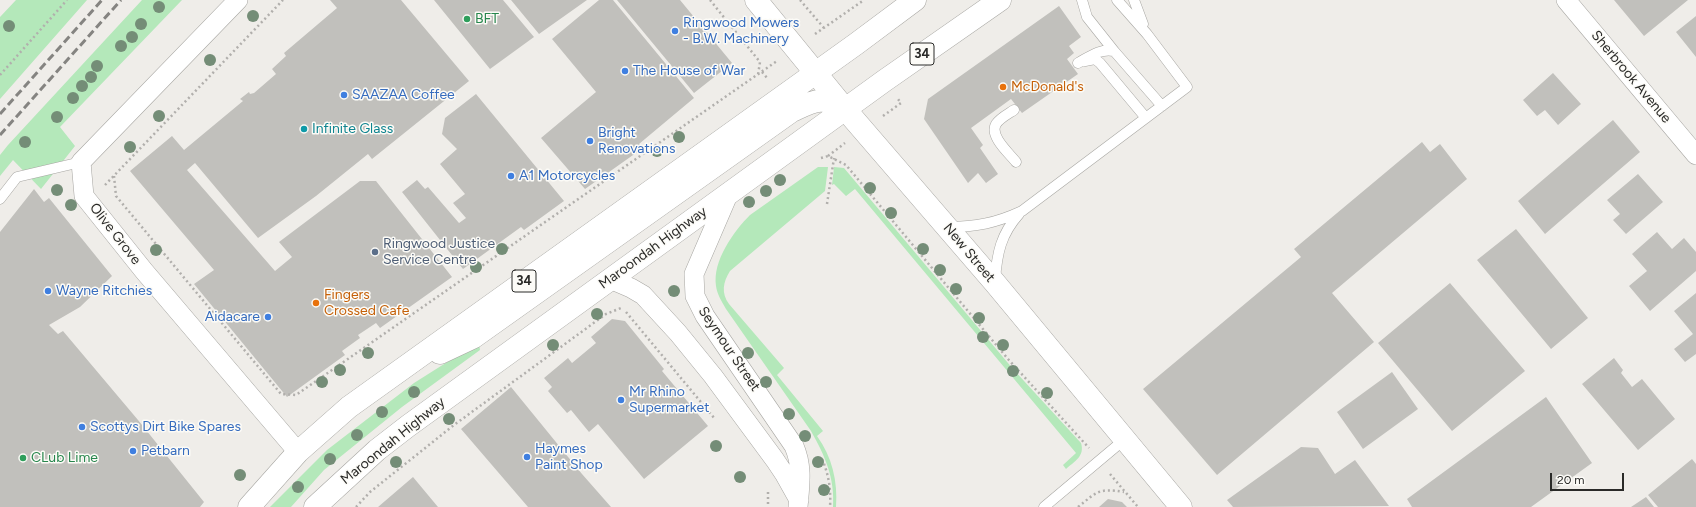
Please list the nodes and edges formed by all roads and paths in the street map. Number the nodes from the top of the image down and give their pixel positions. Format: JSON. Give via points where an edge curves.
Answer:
{"nodes":[{"id":1,"x":67,"y":0,"type":"edge"},
{"id":2,"x":238,"y":0,"type":"edge"},
{"id":3,"x":284,"y":0,"type":"edge"},
{"id":4,"x":710,"y":0,"type":"edge"},
{"id":5,"x":756,"y":0,"type":"edge"},
{"id":6,"x":800,"y":0,"type":"edge"},
{"id":7,"x":864,"y":0,"type":"edge"},
{"id":8,"x":914,"y":0,"type":"edge"},
{"id":9,"x":1000,"y":0,"type":"edge"},
{"id":10,"x":1082,"y":0,"type":"edge"},
{"id":11,"x":1117,"y":0,"type":"edge"},
{"id":12,"x":1134,"y":0,"type":"edge"},
{"id":13,"x":1566,"y":0,"type":"edge"},
{"id":14,"x":1147,"y":34,"type":"junction"},
{"id":15,"x":1114,"y":51,"type":"junction"},
{"id":16,"x":762,"y":72,"type":"dead end"},
{"id":17,"x":815,"y":73,"type":"junction"},
{"id":18,"x":0,"y":75,"type":"edge"},
{"id":19,"x":758,"y":75,"type":"junction"},
{"id":20,"x":1162,"y":106,"type":"junction"},
{"id":21,"x":845,"y":109,"type":"junction"},
{"id":22,"x":1014,"y":110,"type":"dead end"},
{"id":23,"x":1146,"y":118,"type":"junction"},
{"id":24,"x":1696,"y":155,"type":"edge"},
{"id":25,"x":834,"y":158,"type":"junction"},
{"id":26,"x":818,"y":159,"type":"dead end"},
{"id":27,"x":81,"y":162,"type":"junction"},
{"id":28,"x":1016,"y":162,"type":"dead end"},
{"id":29,"x":116,"y":173,"type":"dead end"},
{"id":30,"x":114,"y":176,"type":"dead end"},
{"id":31,"x":728,"y":195,"type":"junction"},
{"id":32,"x":0,"y":199,"type":"edge"},
{"id":33,"x":827,"y":204,"type":"dead end"},
{"id":34,"x":1022,"y":211,"type":"junction"},
{"id":35,"x":947,"y":227,"type":"junction"},
{"id":36,"x":610,"y":279,"type":"junction"},
{"id":37,"x":995,"y":283,"type":"junction"},
{"id":38,"x":392,"y":375,"type":"junction"},
{"id":39,"x":716,"y":421,"type":"dead end"},
{"id":40,"x":1125,"y":439,"type":"junction"},
{"id":41,"x":298,"y":452,"type":"junction"},
{"id":42,"x":821,"y":458,"type":"dead end"},
{"id":43,"x":1099,"y":461,"type":"junction"},
{"id":44,"x":767,"y":489,"type":"dead end"},
{"id":45,"x":1125,"y":492,"type":"junction"},
{"id":46,"x":798,"y":504,"type":"edge"},
{"id":47,"x":249,"y":507,"type":"edge"},
{"id":48,"x":315,"y":507,"type":"edge"},
{"id":49,"x":356,"y":507,"type":"edge"},
{"id":50,"x":768,"y":507,"type":"edge"},
{"id":51,"x":830,"y":507,"type":"edge"},
{"id":52,"x":1044,"y":507,"type":"edge"},
{"id":53,"x":1078,"y":507,"type":"edge"},
{"id":54,"x":1138,"y":507,"type":"edge"},
{"id":55,"x":1181,"y":507,"type":"edge"}],
"edges":[{"from":1,"to":18,"type":"path"},
{"from":2,"to":27,"type":"street"},
{"from":3,"to":29,"type":"path"},
{"from":4,"to":19,"type":"path","via":[[760,62]]},
{"from":5,"to":17,"type":"main road","name":"New Street"},
{"from":6,"to":7,"type":"path","via":[[824,28]]},
{"from":8,"to":17,"type":"main road","number":"34"},
{"from":9,"to":21,"type":"main road","name":"Maroondah Highway","number":"34"},
{"from":10,"to":15,"type":"lane","via":[[1087,17]]},
{"from":11,"to":14,"type":"lane"},
{"from":12,"to":14,"type":"lane"},
{"from":13,"to":24,"type":"street","name":"Sherbrook Avenue"},
{"from":14,"to":20,"type":"lane","via":[[1187,87]]},
{"from":15,"to":20,"type":"lane"},
{"from":15,"to":23,"type":"lane","via":[[1099,51],[1078,63],[1095,59],[1100,63]]},
{"from":16,"to":19,"type":"path"},
{"from":17,"to":21,"type":"main road","name":"New Street"},
{"from":17,"to":38,"type":"main road","number":"34"},
{"from":19,"to":30,"type":"path","via":[[296,395],[281,394],[116,196]]},
{"from":20,"to":23,"type":"lane"},
{"from":21,"to":31,"type":"main road","name":"Maroondah Highway","number":"34"},
{"from":21,"to":35,"type":"main road","name":"New Street"},
{"from":21,"to":38,"type":"main road","via":[[834,103],[816,100],[792,111],[474,337]]},
{"from":22,"to":28,"type":"lane","via":[[996,124],[995,130],[997,138]]},
{"from":23,"to":34,"type":"lane"},
{"from":25,"to":26,"type":"path","via":[[828,156]]},
{"from":25,"to":33,"type":"path"},
{"from":25,"to":43,"type":"path","via":[[846,165],[1008,359]]},
{"from":27,"to":32,"type":"lane","via":[[17,177]]},
{"from":27,"to":41,"type":"street","name":"Olive Grove","via":[[84,196]]},
{"from":31,"to":36,"type":"main road","name":"Maroondah Highway","number":"34"},
{"from":31,"to":46,"type":"street","name":"Seymour Street","via":[[694,274],[695,296],[800,458]]},
{"from":34,"to":35,"type":"lane","via":[[988,224]]},
{"from":34,"to":37,"type":"lane","via":[[1005,232],[997,261]]},
{"from":35,"to":37,"type":"main road","name":"New Street"},
{"from":36,"to":46,"type":"street","name":"Seymour Street","via":[[643,295],[714,376],[785,475]]},
{"from":36,"to":48,"type":"main road","name":"Maroondah Highway","number":"34","via":[[402,430],[347,476]]},
{"from":37,"to":40,"type":"main road","name":"New Street"},
{"from":38,"to":41,"type":"main road","number":"34","via":[[348,407]]},
{"from":39,"to":49,"type":"path","via":[[622,308],[606,314],[454,425],[370,492]]},
{"from":40,"to":43,"type":"lane"},
{"from":40,"to":55,"type":"main road","name":"New Street"},
{"from":41,"to":47,"type":"main road","number":"34"},
{"from":42,"to":51,"type":"path","via":[[831,490]]},
{"from":43,"to":45,"type":"path"},
{"from":43,"to":52,"type":"lane"},
{"from":44,"to":50,"type":"path"},
{"from":45,"to":53,"type":"path","via":[[1106,489],[1094,494]]},
{"from":45,"to":54,"type":"path"}]}
